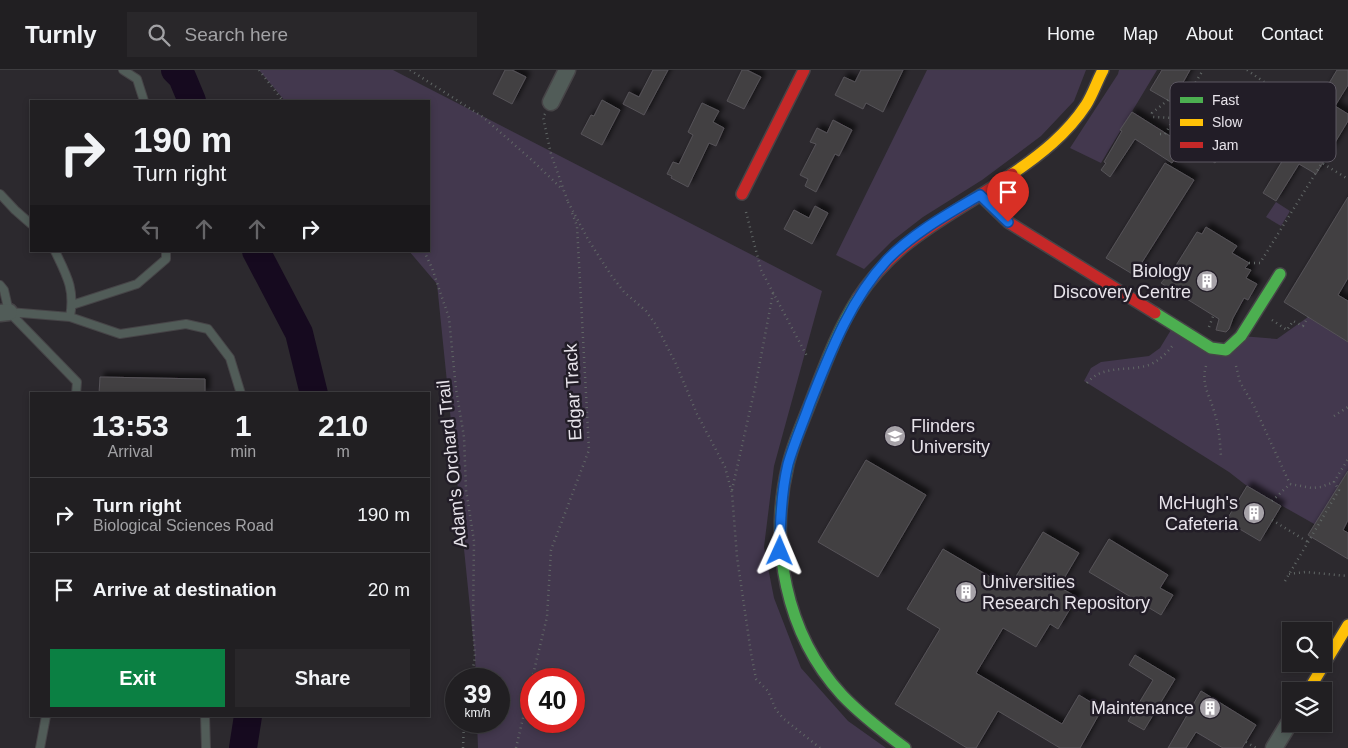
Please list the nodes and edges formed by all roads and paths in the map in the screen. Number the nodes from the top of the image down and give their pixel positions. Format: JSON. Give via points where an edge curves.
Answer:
{"nodes":[{"id":1,"x":123,"y":70,"type":"edge"},
{"id":2,"x":259,"y":70,"type":"edge"},
{"id":3,"x":410,"y":70,"type":"edge"},
{"id":4,"x":567,"y":70,"type":"edge"},
{"id":5,"x":804,"y":70,"type":"edge"},
{"id":6,"x":1103,"y":70,"type":"edge"},
{"id":7,"x":1203,"y":70,"type":"edge"},
{"id":8,"x":1247,"y":70,"type":"edge"},
{"id":9,"x":1196,"y":82,"type":"edge"},
{"id":10,"x":1264,"y":82,"type":"edge"},
{"id":11,"x":144,"y":100,"type":"edge"},
{"id":12,"x":282,"y":100,"type":"edge"},
{"id":13,"x":1168,"y":100,"type":"dead end"},
{"id":14,"x":551,"y":102,"type":"joint"},
{"id":15,"x":1170,"y":118,"type":"edge"},
{"id":16,"x":1170,"y":126,"type":"edge"},
{"id":17,"x":1160,"y":134,"type":"dead end"},
{"id":18,"x":1348,"y":179,"type":"edge"},
{"id":19,"x":564,"y":191,"type":"junction"},
{"id":20,"x":0,"y":194,"type":"edge"},
{"id":21,"x":742,"y":194,"type":"joint"},
{"id":22,"x":980,"y":195,"type":"junction"},
{"id":23,"x":568,"y":202,"type":"junction"},
{"id":24,"x":30,"y":223,"type":"edge"},
{"id":25,"x":55,"y":252,"type":"edge"},
{"id":26,"x":166,"y":252,"type":"edge"},
{"id":27,"x":424,"y":252,"type":"edge"},
{"id":28,"x":1249,"y":263,"type":"dead end"},
{"id":29,"x":1280,"y":274,"type":"dead end"},
{"id":30,"x":0,"y":285,"type":"edge"},
{"id":31,"x":773,"y":294,"type":"junction"},
{"id":32,"x":72,"y":305,"type":"junction"},
{"id":33,"x":5,"y":313,"type":"edge"},
{"id":34,"x":70,"y":317,"type":"junction"},
{"id":35,"x":1207,"y":361,"type":"dead end"},
{"id":36,"x":1236,"y":366,"type":"dead end"},
{"id":37,"x":820,"y":378,"type":"junction"},
{"id":38,"x":76,"y":392,"type":"edge"},
{"id":39,"x":240,"y":392,"type":"edge"},
{"id":40,"x":1348,"y":407,"type":"edge"},
{"id":41,"x":1334,"y":416,"type":"dead end"},
{"id":42,"x":1221,"y":457,"type":"dead end"},
{"id":43,"x":1348,"y":459,"type":"edge"},
{"id":44,"x":1334,"y":482,"type":"junction"},
{"id":45,"x":1290,"y":484,"type":"junction"},
{"id":46,"x":732,"y":493,"type":"junction"},
{"id":47,"x":1272,"y":501,"type":"dead end"},
{"id":48,"x":1272,"y":520,"type":"dead end"},
{"id":49,"x":1308,"y":542,"type":"junction"},
{"id":50,"x":1289,"y":574,"type":"junction"},
{"id":51,"x":1348,"y":576,"type":"edge"},
{"id":52,"x":1285,"y":581,"type":"dead end"},
{"id":53,"x":1348,"y":624,"type":"edge"},
{"id":54,"x":473,"y":668,"type":"edge"},
{"id":55,"x":535,"y":668,"type":"edge"},
{"id":56,"x":1313,"y":682,"type":"edge"},
{"id":57,"x":46,"y":717,"type":"edge"},
{"id":58,"x":205,"y":717,"type":"edge"},
{"id":59,"x":520,"y":731,"type":"edge"},
{"id":60,"x":1284,"y":732,"type":"edge"},
{"id":61,"x":464,"y":733,"type":"edge"},
{"id":62,"x":1246,"y":742,"type":"dead end"},
{"id":63,"x":40,"y":748,"type":"edge"},
{"id":64,"x":206,"y":748,"type":"edge"},
{"id":65,"x":463,"y":748,"type":"edge"},
{"id":66,"x":516,"y":748,"type":"edge"},
{"id":67,"x":820,"y":748,"type":"edge"},
{"id":68,"x":905,"y":748,"type":"edge"},
{"id":69,"x":1256,"y":748,"type":"edge"},
{"id":70,"x":1274,"y":748,"type":"edge"}],
"edges":[{"from":1,"to":11,"type":"lane","via":[[137,79]]},
{"from":2,"to":12,"type":"path"},
{"from":3,"to":19,"type":"path","via":[[483,117]]},
{"from":4,"to":14,"type":"street"},
{"from":5,"to":21,"type":"street"},
{"from":6,"to":22,"type":"street","via":[[1086,107],[1057,142]]},
{"from":7,"to":9,"type":"path"},
{"from":8,"to":10,"type":"path"},
{"from":13,"to":15,"type":"path","via":[[1152,114],[1153,117]]},
{"from":14,"to":19,"type":"path","name":"Edgar Track","via":[[543,117]]},
{"from":16,"to":17,"type":"path","via":[[1165,134]]},
{"from":18,"to":28,"type":"path","via":[[1322,163],[1260,263]]},
{"from":19,"to":23,"type":"path","name":"Edgar Track"},
{"from":20,"to":24,"type":"lane"},
{"from":21,"to":31,"type":"path","via":[[761,270]]},
{"from":22,"to":29,"type":"street","via":[[1008,222],[1211,348],[1226,350],[1241,336]]},
{"from":22,"to":37,"type":"street","via":[[922,231],[872,278],[842,327]]},
{"from":23,"to":46,"type":"path","via":[[611,275],[656,326],[725,467]]},
{"from":23,"to":55,"type":"path","name":"Edgar Track","via":[[576,226],[589,450],[551,550],[547,617]]},
{"from":25,"to":32,"type":"lane","via":[[70,284]]},
{"from":26,"to":32,"type":"lane","via":[[166,259],[137,284]]},
{"from":27,"to":54,"type":"path","name":"Adam's Orchard Trail","via":[[449,318],[464,437],[466,490],[474,541]]},
{"from":30,"to":33,"type":"lane","via":[[4,290]]},
{"from":31,"to":37,"type":"path"},
{"from":31,"to":46,"type":"path"},
{"from":32,"to":34,"type":"lane"},
{"from":33,"to":34,"type":"lane"},
{"from":33,"to":38,"type":"lane","via":[[77,382]]},
{"from":34,"to":39,"type":"lane","via":[[120,334],[186,324],[208,329],[230,358]]},
{"from":35,"to":42,"type":"path","via":[[1205,389],[1218,426]]},
{"from":36,"to":45,"type":"path","via":[[1240,382]]},
{"from":37,"to":68,"type":"street","via":[[794,446],[783,492],[780,551],[787,595],[804,638],[829,680],[859,714]]},
{"from":40,"to":41,"type":"path"},
{"from":43,"to":44,"type":"path"},
{"from":44,"to":45,"type":"path","via":[[1321,487]]},
{"from":44,"to":49,"type":"path","via":[[1339,490]]},
{"from":45,"to":47,"type":"path"},
{"from":46,"to":67,"type":"path","via":[[736,557],[756,679],[768,691],[776,710]]},
{"from":48,"to":49,"type":"path"},
{"from":49,"to":50,"type":"path"},
{"from":50,"to":51,"type":"path","via":[[1305,572]]},
{"from":50,"to":52,"type":"path"},
{"from":53,"to":56,"type":"street"},
{"from":57,"to":63,"type":"lane"},
{"from":58,"to":64,"type":"lane"},
{"from":59,"to":66,"type":"path"},
{"from":60,"to":70,"type":"street"},
{"from":61,"to":65,"type":"path"},
{"from":62,"to":69,"type":"path"}]}
